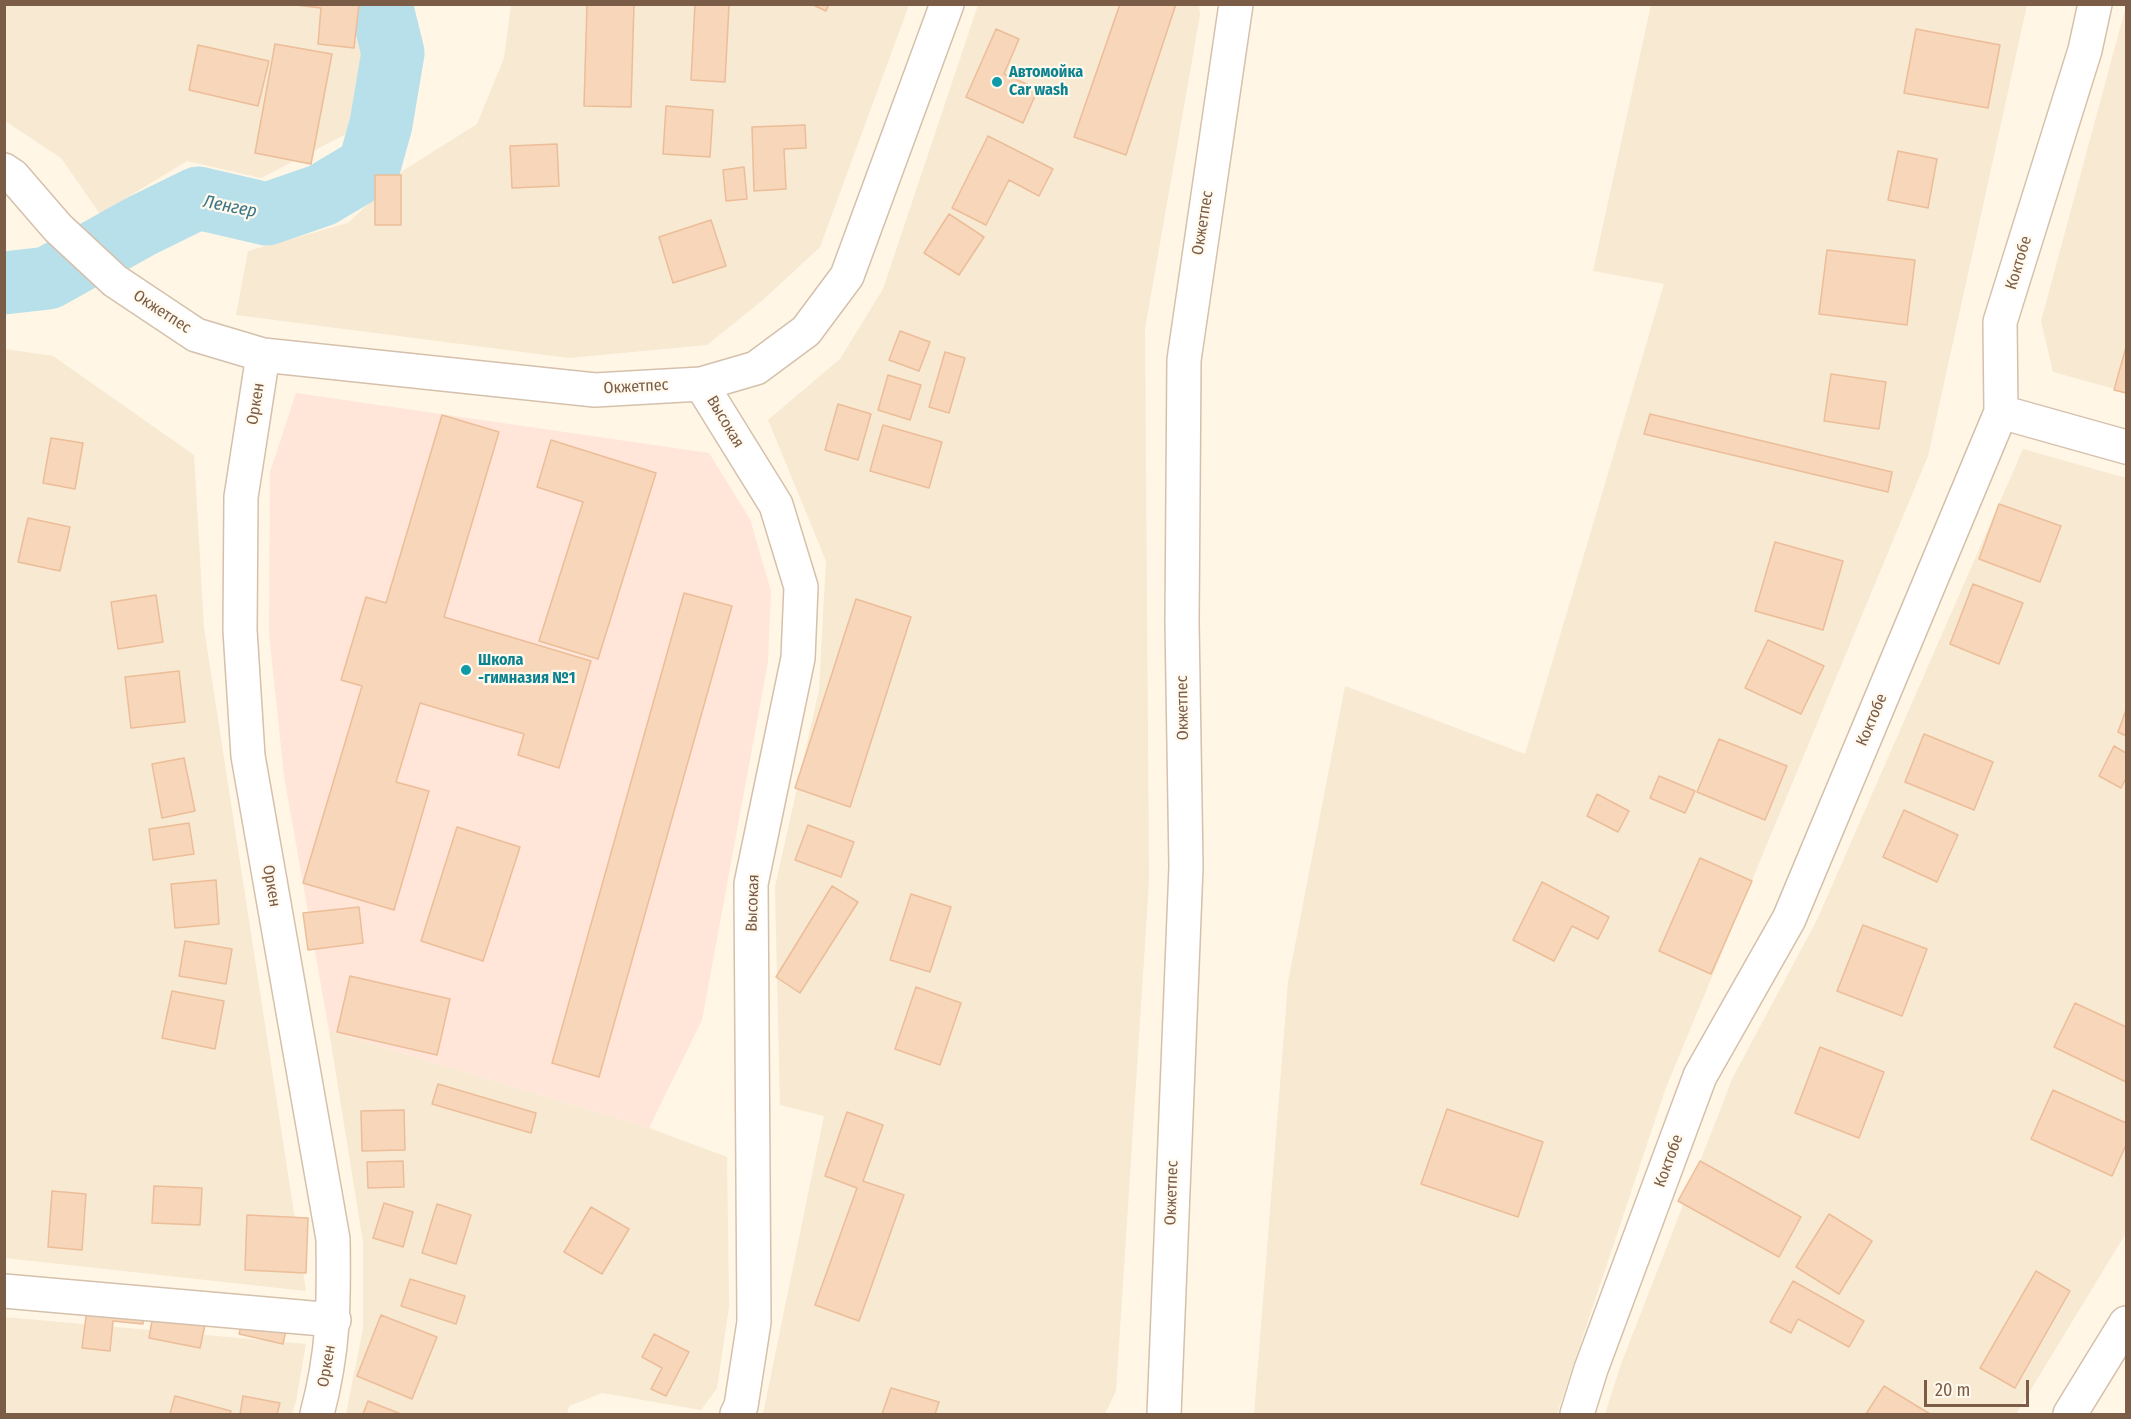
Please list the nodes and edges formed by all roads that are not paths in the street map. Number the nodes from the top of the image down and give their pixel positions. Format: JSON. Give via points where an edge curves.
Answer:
{"nodes":[{"id":1,"x":947,"y":4,"type":"edge"},
{"id":2,"x":1236,"y":4,"type":"edge"},
{"id":3,"x":2095,"y":4,"type":"edge"},
{"id":4,"x":4,"y":170,"type":"edge"},
{"id":5,"x":263,"y":355,"type":"junction"},
{"id":6,"x":701,"y":384,"type":"junction"},
{"id":7,"x":2001,"y":412,"type":"junction"},
{"id":8,"x":2127,"y":447,"type":"edge"},
{"id":9,"x":4,"y":1291,"type":"edge"},
{"id":10,"x":334,"y":1320,"type":"junction"},
{"id":11,"x":2127,"y":1323,"type":"edge"},
{"id":12,"x":317,"y":1414,"type":"edge"},
{"id":13,"x":737,"y":1414,"type":"edge"},
{"id":14,"x":1164,"y":1414,"type":"edge"},
{"id":15,"x":1577,"y":1414,"type":"edge"},
{"id":16,"x":2070,"y":1414,"type":"edge"}],
"edges":[{"from":1,"to":6,"type":"street","name":"Окжетпес","via":[[847,276],[806,331],[756,368]]},
{"from":2,"to":14,"type":"street","name":"Окжетпес","via":[[1184,360],[1182,622],[1186,867]]},
{"from":3,"to":7,"type":"street","name":"Коктобе","via":[[2085,50],[2000,322]]},
{"from":4,"to":5,"type":"street","name":"Окжетпес","via":[[115,281],[196,335]]},
{"from":5,"to":6,"type":"street","name":"Окжетпес","via":[[595,390]]},
{"from":5,"to":10,"type":"street","name":"Оркен","via":[[241,497],[240,630],[248,756],[333,1239]]},
{"from":6,"to":13,"type":"street","name":"Высокая","via":[[776,505],[801,587],[798,658],[751,884],[754,1322]]},
{"from":7,"to":8,"type":"street"},
{"from":7,"to":15,"type":"street","name":"Коктобе","via":[[1789,919],[1700,1076]]},
{"from":9,"to":10,"type":"street"},
{"from":10,"to":12,"type":"street","name":"Оркен","via":[[328,1371]]},
{"from":11,"to":16,"type":"street"}]}
